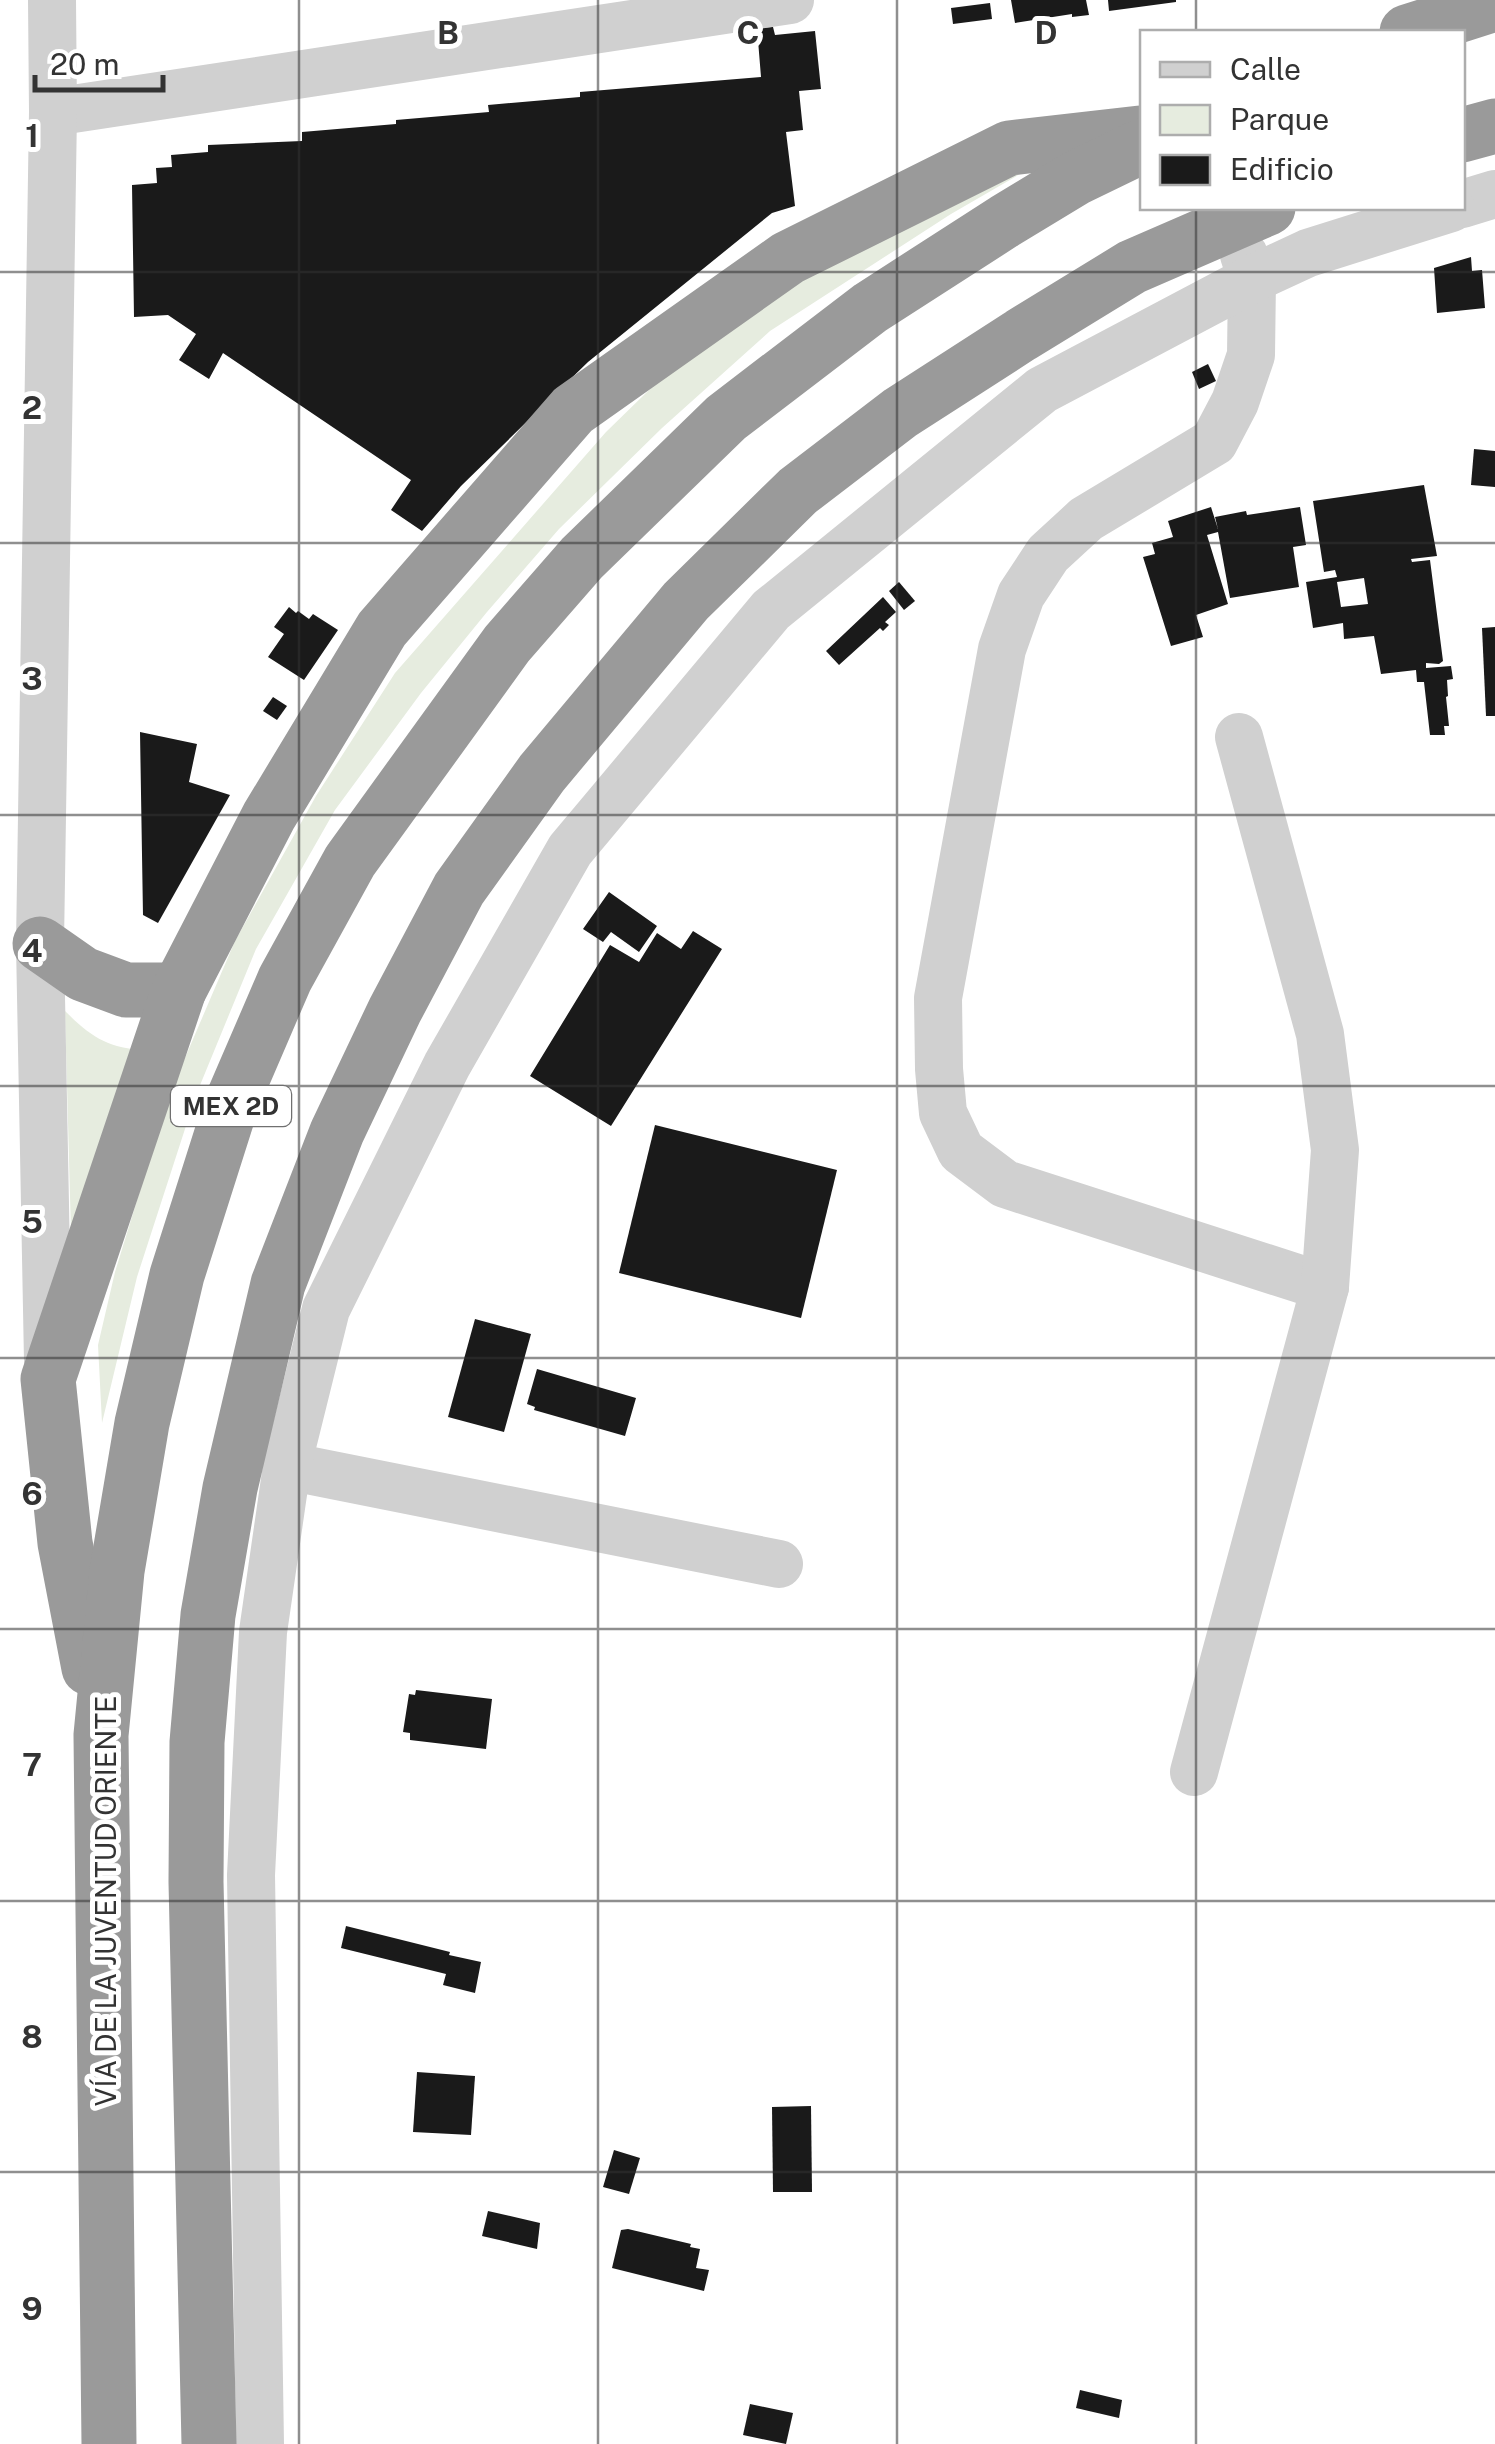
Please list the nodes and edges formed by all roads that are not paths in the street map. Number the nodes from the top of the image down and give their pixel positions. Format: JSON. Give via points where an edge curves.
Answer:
{"nodes":[{"id":1,"x":52,"y":0,"type":"edge"},
{"id":2,"x":790,"y":0,"type":"edge"},
{"id":3,"x":1495,"y":4,"type":"edge"},
{"id":4,"x":1412,"y":30,"type":"edge"},
{"id":5,"x":53,"y":112,"type":"junction"},
{"id":6,"x":1495,"y":126,"type":"edge"},
{"id":7,"x":1140,"y":132,"type":"edge"},
{"id":8,"x":1465,"y":134,"type":"edge"},
{"id":9,"x":1140,"y":147,"type":"edge"},
{"id":10,"x":1495,"y":194,"type":"edge"},
{"id":11,"x":1465,"y":203,"type":"edge"},
{"id":12,"x":1445,"y":210,"type":"edge"},
{"id":13,"x":1250,"y":215,"type":"edge"},
{"id":14,"x":1252,"y":278,"type":"junction"},
{"id":15,"x":1239,"y":736,"type":"dead end"},
{"id":16,"x":40,"y":944,"type":"junction"},
{"id":17,"x":179,"y":990,"type":"junction"},
{"id":18,"x":1325,"y":1287,"type":"junction"},
{"id":19,"x":48,"y":1379,"type":"junction"},
{"id":20,"x":287,"y":1466,"type":"junction"},
{"id":21,"x":779,"y":1564,"type":"dead end"},
{"id":22,"x":102,"y":1735,"type":"junction"},
{"id":23,"x":1194,"y":1772,"type":"dead end"},
{"id":24,"x":109,"y":2444,"type":"edge"},
{"id":25,"x":210,"y":2444,"type":"edge"},
{"id":26,"x":260,"y":2444,"type":"edge"}],
"edges":[{"from":1,"to":5,"type":"street"},
{"from":2,"to":5,"type":"street"},
{"from":3,"to":4,"type":"highway"},
{"from":5,"to":16,"type":"street"},
{"from":6,"to":8,"type":"highway"},
{"from":7,"to":17,"type":"highway","via":[[1009,148],[788,258],[573,410],[382,629],[269,816]]},
{"from":9,"to":22,"type":"highway","name":"VÍA DE LA JUVENTUD ORIENTE","number":"MEX 2D","via":[[1005,220],[870,308],[726,418],[582,558],[507,644],[350,861],[285,979],[232,1102],[177,1275],[116,1571]]},
{"from":10,"to":11,"type":"street"},
{"from":12,"to":14,"type":"street"},
{"from":13,"to":14,"type":"street"},
{"from":13,"to":25,"type":"highway","via":[[1132,267],[900,412],[798,492],[686,601],[542,773],[459,888],[337,1132],[278,1284],[208,1615],[197,1742],[196,1882]]},
{"from":14,"to":18,"type":"street","via":[[1250,356],[1214,442],[1086,519],[1048,554],[1021,595],[1002,649],[938,998],[939,1069],[943,1113],[961,1151],[1006,1184]]},
{"from":14,"to":20,"type":"street","via":[[1042,390],[771,610],[570,850],[447,1066],[326,1309]]},
{"from":15,"to":18,"type":"street","via":[[1320,1034],[1335,1150]]},
{"from":16,"to":17,"type":"highway","via":[[84,974],[126,990]]},
{"from":16,"to":19,"type":"street"},
{"from":17,"to":19,"type":"highway"},
{"from":18,"to":23,"type":"street"},
{"from":19,"to":22,"type":"highway","via":[[66,1543]]},
{"from":20,"to":21,"type":"street"},
{"from":20,"to":26,"type":"street","via":[[264,1632],[251,1875]]},
{"from":22,"to":24,"type":"highway","name":"VÍA DE LA JUVENTUD ORIENTE","number":"MEX 2D"}]}
